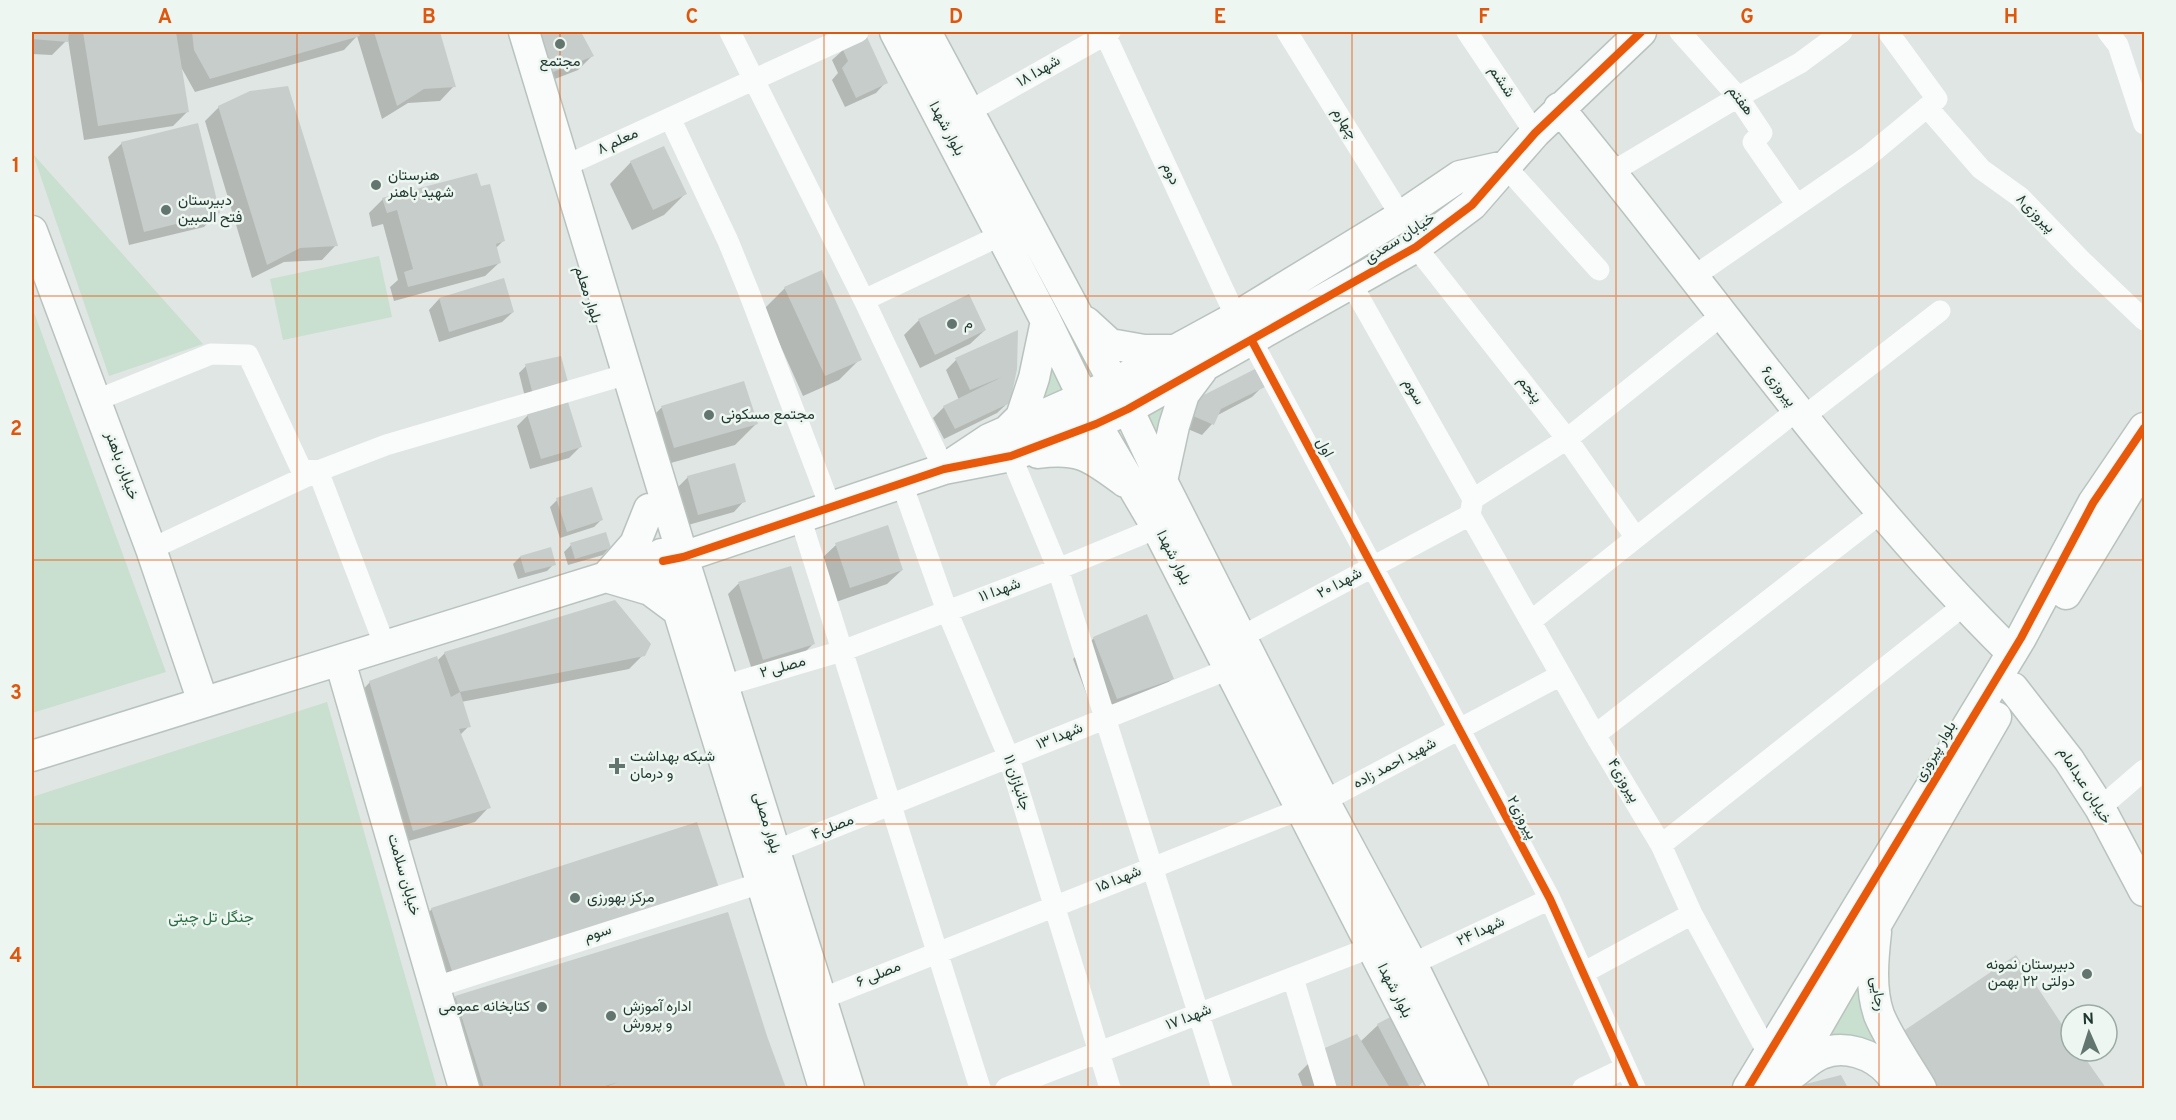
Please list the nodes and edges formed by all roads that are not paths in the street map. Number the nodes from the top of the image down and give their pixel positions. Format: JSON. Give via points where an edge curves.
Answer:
{"nodes":[{"id":1,"x":505,"y":32,"type":"edge"},
{"id":2,"x":524,"y":32,"type":"edge"},
{"id":3,"x":730,"y":32,"type":"edge"},
{"id":4,"x":858,"y":32,"type":"edge"},
{"id":5,"x":895,"y":32,"type":"edge"},
{"id":6,"x":926,"y":32,"type":"edge"},
{"id":7,"x":1106,"y":32,"type":"edge"},
{"id":8,"x":1287,"y":32,"type":"edge"},
{"id":9,"x":1467,"y":32,"type":"edge"},
{"id":10,"x":1641,"y":32,"type":"edge"},
{"id":11,"x":1680,"y":32,"type":"edge"},
{"id":12,"x":1842,"y":32,"type":"edge"},
{"id":13,"x":1888,"y":32,"type":"edge"},
{"id":14,"x":2113,"y":38,"type":"edge"},
{"id":15,"x":754,"y":79,"type":"junction"},
{"id":16,"x":1738,"y":97,"type":"junction"},
{"id":17,"x":1927,"y":107,"type":"junction"},
{"id":18,"x":1559,"y":108,"type":"junction"},
{"id":19,"x":968,"y":112,"type":"junction"},
{"id":20,"x":670,"y":118,"type":"junction"},
{"id":21,"x":2145,"y":124,"type":"edge"},
{"id":22,"x":1535,"y":133,"type":"junction"},
{"id":23,"x":566,"y":166,"type":"junction"},
{"id":24,"x":1505,"y":166,"type":"junction"},
{"id":25,"x":1612,"y":172,"type":"junction"},
{"id":26,"x":1797,"y":205,"type":"junction"},
{"id":27,"x":1401,"y":216,"type":"junction"},
{"id":28,"x":1028,"y":221,"type":"junction"},
{"id":29,"x":32,"y":231,"type":"edge"},
{"id":30,"x":1002,"y":236,"type":"junction"},
{"id":31,"x":1416,"y":247,"type":"junction"},
{"id":32,"x":1599,"y":270,"type":"dead end"},
{"id":33,"x":1693,"y":277,"type":"junction"},
{"id":34,"x":1352,"y":285,"type":"junction"},
{"id":35,"x":864,"y":300,"type":"junction"},
{"id":36,"x":1940,"y":311,"type":"dead end"},
{"id":37,"x":1077,"y":312,"type":"junction"},
{"id":38,"x":1722,"y":315,"type":"junction"},
{"id":39,"x":2145,"y":320,"type":"edge"},
{"id":40,"x":1046,"y":321,"type":"junction"},
{"id":41,"x":1244,"y":329,"type":"junction"},
{"id":42,"x":1173,"y":350,"type":"junction"},
{"id":43,"x":1204,"y":368,"type":"junction"},
{"id":44,"x":614,"y":378,"type":"junction"},
{"id":45,"x":1113,"y":384,"type":"junction"},
{"id":46,"x":1083,"y":398,"type":"junction"},
{"id":47,"x":96,"y":400,"type":"junction"},
{"id":48,"x":1128,"y":409,"type":"junction"},
{"id":49,"x":1799,"y":414,"type":"junction"},
{"id":50,"x":1096,"y":424,"type":"junction"},
{"id":51,"x":2145,"y":428,"type":"edge"},
{"id":52,"x":1567,"y":439,"type":"junction"},
{"id":53,"x":1010,"y":443,"type":"junction"},
{"id":54,"x":944,"y":469,"type":"junction"},
{"id":55,"x":318,"y":471,"type":"junction"},
{"id":56,"x":2143,"y":472,"type":"edge"},
{"id":57,"x":902,"y":484,"type":"junction"},
{"id":58,"x":1148,"y":485,"type":"junction"},
{"id":59,"x":830,"y":506,"type":"junction"},
{"id":60,"x":1472,"y":507,"type":"junction"},
{"id":61,"x":659,"y":508,"type":"junction"},
{"id":62,"x":2103,"y":510,"type":"junction"},
{"id":63,"x":1882,"y":512,"type":"junction"},
{"id":64,"x":800,"y":517,"type":"junction"},
{"id":65,"x":1157,"y":528,"type":"junction"},
{"id":66,"x":1636,"y":538,"type":"junction"},
{"id":67,"x":730,"y":540,"type":"junction"},
{"id":68,"x":151,"y":549,"type":"junction"},
{"id":69,"x":673,"y":559,"type":"junction"},
{"id":70,"x":1371,"y":567,"type":"junction"},
{"id":71,"x":1058,"y":569,"type":"junction"},
{"id":72,"x":606,"y":577,"type":"junction"},
{"id":73,"x":1963,"y":606,"type":"junction"},
{"id":74,"x":688,"y":607,"type":"junction"},
{"id":75,"x":947,"y":611,"type":"junction"},
{"id":76,"x":1531,"y":621,"type":"junction"},
{"id":77,"x":1241,"y":637,"type":"junction"},
{"id":78,"x":385,"y":646,"type":"junction"},
{"id":79,"x":842,"y":651,"type":"junction"},
{"id":80,"x":2012,"y":653,"type":"junction"},
{"id":81,"x":340,"y":661,"type":"junction"},
{"id":82,"x":1229,"y":669,"type":"junction"},
{"id":83,"x":1561,"y":675,"type":"junction"},
{"id":84,"x":723,"y":686,"type":"junction"},
{"id":85,"x":2013,"y":688,"type":"junction"},
{"id":86,"x":203,"y":702,"type":"junction"},
{"id":87,"x":1106,"y":719,"type":"junction"},
{"id":88,"x":1459,"y":730,"type":"junction"},
{"id":89,"x":1595,"y":735,"type":"junction"},
{"id":90,"x":32,"y":756,"type":"edge"},
{"id":91,"x":1008,"y":758,"type":"junction"},
{"id":92,"x":2145,"y":770,"type":"edge"},
{"id":93,"x":891,"y":804,"type":"junction"},
{"id":94,"x":1313,"y":805,"type":"junction"},
{"id":95,"x":2100,"y":808,"type":"junction"},
{"id":96,"x":1661,"y":845,"type":"junction"},
{"id":97,"x":775,"y":851,"type":"junction"},
{"id":98,"x":1152,"y":867,"type":"junction"},
{"id":99,"x":761,"y":883,"type":"junction"},
{"id":100,"x":2145,"y":891,"type":"edge"},
{"id":101,"x":1550,"y":899,"type":"junction"},
{"id":102,"x":1054,"y":906,"type":"junction"},
{"id":103,"x":1692,"y":914,"type":"junction"},
{"id":104,"x":1876,"y":924,"type":"junction"},
{"id":105,"x":1372,"y":947,"type":"junction"},
{"id":106,"x":937,"y":952,"type":"junction"},
{"id":107,"x":1412,"y":964,"type":"junction"},
{"id":108,"x":1583,"y":974,"type":"junction"},
{"id":109,"x":1293,"y":978,"type":"junction"},
{"id":110,"x":436,"y":987,"type":"junction"},
{"id":111,"x":820,"y":999,"type":"junction"},
{"id":112,"x":1200,"y":1014,"type":"junction"},
{"id":113,"x":1099,"y":1053,"type":"junction"},
{"id":114,"x":1768,"y":1053,"type":"junction"},
{"id":115,"x":1625,"y":1068,"type":"junction"},
{"id":116,"x":1785,"y":1082,"type":"edge"},
{"id":117,"x":1437,"y":1086,"type":"edge"},
{"id":118,"x":464,"y":1089,"type":"edge"},
{"id":119,"x":824,"y":1089,"type":"edge"},
{"id":120,"x":849,"y":1089,"type":"edge"},
{"id":121,"x":980,"y":1089,"type":"edge"},
{"id":122,"x":1006,"y":1089,"type":"edge"},
{"id":123,"x":1110,"y":1089,"type":"edge"},
{"id":124,"x":1222,"y":1089,"type":"edge"},
{"id":125,"x":1326,"y":1089,"type":"edge"},
{"id":126,"x":1473,"y":1089,"type":"edge"},
{"id":127,"x":1583,"y":1089,"type":"edge"},
{"id":128,"x":1635,"y":1089,"type":"edge"},
{"id":129,"x":1748,"y":1089,"type":"edge"},
{"id":130,"x":1899,"y":1089,"type":"edge"},
{"id":131,"x":1921,"y":1089,"type":"edge"}],
"edges":[{"from":1,"to":44,"type":"main road","name":"بلوار معلم"},
{"from":2,"to":23,"type":"main road","name":"بلوار معلم"},
{"from":3,"to":15,"type":"street"},
{"from":4,"to":15,"type":"street","name":"معلم ۸"},
{"from":5,"to":30,"type":"main road","name":"بلوار شهدا"},
{"from":6,"to":19,"type":"main road","name":"بلوار شهدا"},
{"from":7,"to":19,"type":"street","name":"شهدا ۱۸"},
{"from":7,"to":41,"type":"street","name":"دوم"},
{"from":8,"to":27,"type":"street","name":"چهارم"},
{"from":9,"to":22,"type":"street","name":"ششم"},
{"from":10,"to":18,"type":"main road","name":"خیابان سعدی"},
{"from":11,"to":16,"type":"street","name":"هفتم"},
{"from":12,"to":16,"type":"street","via":[[1800,63]]},
{"from":13,"to":17,"type":"street","via":[[1937,99]]},
{"from":14,"to":21,"type":"street"},
{"from":15,"to":20,"type":"street","name":"معلم ۸"},
{"from":15,"to":35,"type":"street"},
{"from":16,"to":25,"type":"street"},
{"from":16,"to":26,"type":"street","name":"هفتم","via":[[1762,133],[1753,142]]},
{"from":17,"to":26,"type":"street","via":[[1867,157]]},
{"from":17,"to":39,"type":"street","name":"پیروزی۸","via":[[1981,169],[2020,197]]},
{"from":18,"to":22,"type":"main road","name":"خیابان سعدی"},
{"from":18,"to":25,"type":"main road","name":"پیروزی۶"},
{"from":19,"to":28,"type":"main road","name":"بلوار شهدا"},
{"from":20,"to":23,"type":"street","name":"معلم ۸"},
{"from":20,"to":59,"type":"street","via":[[728,241]]},
{"from":22,"to":24,"type":"main road","name":"خیابان سعدی"},
{"from":23,"to":61,"type":"main road","name":"بلوار معلم"},
{"from":24,"to":27,"type":"main road","name":"خیابان سعدی","via":[[1460,176]]},
{"from":24,"to":31,"type":"main road","name":"خیابان سعدی","via":[[1472,206]]},
{"from":24,"to":32,"type":"street"},
{"from":25,"to":33,"type":"main road","name":"پیروزی۶"},
{"from":26,"to":33,"type":"street"},
{"from":27,"to":41,"type":"main road","name":"خیابان سعدی"},
{"from":28,"to":30,"type":"street"},
{"from":28,"to":37,"type":"main road","name":"بلوار شهدا"},
{"from":29,"to":47,"type":"main road","name":"خیابان باهنر"},
{"from":30,"to":35,"type":"street"},
{"from":30,"to":40,"type":"main road","name":"بلوار شهدا"},
{"from":31,"to":34,"type":"main road","name":"خیابان سعدی"},
{"from":31,"to":52,"type":"street","name":"پنجم"},
{"from":33,"to":38,"type":"main road","name":"پیروزی۶"},
{"from":34,"to":41,"type":"main road","name":"خیابان سعدی"},
{"from":34,"to":60,"type":"street","name":"سوم"},
{"from":35,"to":54,"type":"street"},
{"from":36,"to":49,"type":"street"},
{"from":37,"to":42,"type":"main road","via":[[1110,344]]},
{"from":37,"to":45,"type":"main road","name":"بلوار شهدا"},
{"from":38,"to":49,"type":"main road","name":"پیروزی۶"},
{"from":38,"to":52,"type":"street","name":"شهدا ۲۰"},
{"from":40,"to":46,"type":"main road","name":"بلوار شهدا"},
{"from":40,"to":53,"type":"main road","via":[[1034,378]]},
{"from":41,"to":42,"type":"main road","name":"خیابان سعدی"},
{"from":41,"to":43,"type":"main road","name":"خیابان سعدی"},
{"from":41,"to":70,"type":"street","name":"اول"},
{"from":42,"to":45,"type":"main road","name":"خیابان سعدی"},
{"from":43,"to":48,"type":"main road","name":"خیابان سعدی"},
{"from":43,"to":58,"type":"main road","via":[[1184,394]]},
{"from":44,"to":55,"type":"street","via":[[386,445]]},
{"from":44,"to":61,"type":"main road","name":"بلوار معلم"},
{"from":45,"to":46,"type":"main road","name":"خیابان سعدی"},
{"from":45,"to":48,"type":"main road","name":"بلوار شهدا"},
{"from":46,"to":50,"type":"main road","name":"بلوار شهدا"},
{"from":46,"to":53,"type":"main road","name":"خیابان سعدی"},
{"from":47,"to":55,"type":"street","via":[[211,354],[248,355],[301,469]]},
{"from":47,"to":68,"type":"main road","name":"خیابان باهنر"},
{"from":48,"to":50,"type":"main road","name":"خیابان سعدی"},
{"from":48,"to":58,"type":"main road","name":"بلوار شهدا"},
{"from":49,"to":63,"type":"main road","name":"پیروزی۶"},
{"from":49,"to":66,"type":"street"},
{"from":50,"to":53,"type":"main road","name":"خیابان سعدی"},
{"from":50,"to":58,"type":"main road","name":"بلوار شهدا"},
{"from":51,"to":62,"type":"main road","name":"بلوار پیروزی"},
{"from":52,"to":60,"type":"street","name":"شهدا ۲۰"},
{"from":52,"to":66,"type":"street","name":"پنجم"},
{"from":53,"to":54,"type":"main road","via":[[989,439]]},
{"from":53,"to":58,"type":"main road","via":[[1088,455]]},
{"from":53,"to":71,"type":"street"},
{"from":54,"to":57,"type":"main road"},
{"from":55,"to":68,"type":"street"},
{"from":55,"to":78,"type":"street"},
{"from":56,"to":62,"type":"main road","name":"بلوار پیروزی"},
{"from":57,"to":59,"type":"main road"},
{"from":57,"to":75,"type":"street","name":"جانبازان ۱۱"},
{"from":58,"to":65,"type":"main road","name":"بلوار شهدا"},
{"from":58,"to":77,"type":"main road","name":"بلوار شهدا"},
{"from":59,"to":64,"type":"main road"},
{"from":60,"to":70,"type":"street","name":"شهدا ۲۰"},
{"from":60,"to":76,"type":"street","name":"پیروزی۴"},
{"from":61,"to":67,"type":"main road","via":[[699,534]]},
{"from":61,"to":69,"type":"main road","name":"بلوار معلم"},
{"from":61,"to":72,"type":"main road"},
{"from":62,"to":80,"type":"main road","name":"بلوار پیروزی"},
{"from":62,"to":85,"type":"main road","name":"بلوار پیروزی"},
{"from":63,"to":73,"type":"main road","name":"پیروزی۶"},
{"from":63,"to":89,"type":"street"},
{"from":64,"to":67,"type":"main road"},
{"from":64,"to":79,"type":"street"},
{"from":65,"to":71,"type":"street","name":"شهدا ۱۱"},
{"from":65,"to":82,"type":"main road","name":"بلوار شهدا"},
{"from":66,"to":76,"type":"street"},
{"from":67,"to":69,"type":"main road"},
{"from":67,"to":74,"type":"main road","via":[[703,572]]},
{"from":68,"to":86,"type":"main road","name":"خیابان باهنر"},
{"from":69,"to":72,"type":"main road"},
{"from":69,"to":74,"type":"main road","name":"بلوار مصلی"},
{"from":70,"to":77,"type":"street","name":"شهدا ۲۰"},
{"from":70,"to":88,"type":"street","name":"پیروزی۲"},
{"from":71,"to":75,"type":"street","name":"شهدا ۱۱"},
{"from":71,"to":87,"type":"street"},
{"from":72,"to":74,"type":"main road"},
{"from":72,"to":78,"type":"main road"},
{"from":73,"to":80,"type":"main road","name":"پیروزی۶"},
{"from":73,"to":96,"type":"street"},
{"from":74,"to":84,"type":"main road","name":"بلوار مصلی"},
{"from":74,"to":99,"type":"main road","name":"بلوار مصلی"},
{"from":75,"to":79,"type":"street","name":"شهدا ۱۱"},
{"from":75,"to":91,"type":"street","name":"جانبازان ۱۱"},
{"from":76,"to":83,"type":"street","name":"پیروزی۴"},
{"from":77,"to":94,"type":"main road","name":"بلوار شهدا"},
{"from":78,"to":81,"type":"main road"},
{"from":79,"to":84,"type":"street","name":"مصلی ۲"},
{"from":79,"to":93,"type":"street"},
{"from":80,"to":114,"type":"main road","name":"بلوار پیروزی"},
{"from":81,"to":86,"type":"main road"},
{"from":81,"to":110,"type":"main road","name":"خیابان سلامت"},
{"from":82,"to":87,"type":"street","name":"شهدا ۱۳"},
{"from":82,"to":94,"type":"main road","name":"بلوار شهدا"},
{"from":83,"to":88,"type":"street","name":"شهید احمد زاده"},
{"from":83,"to":89,"type":"street","name":"پیروزی۴"},
{"from":84,"to":97,"type":"main road","name":"بلوار مصلی"},
{"from":85,"to":95,"type":"main road","name":"خیابان عبدامام","via":[[2069,760]]},
{"from":85,"to":104,"type":"main road","name":"بلوار پیروزی"},
{"from":86,"to":90,"type":"main road"},
{"from":87,"to":91,"type":"street","name":"شهدا ۱۳"},
{"from":87,"to":98,"type":"street"},
{"from":88,"to":94,"type":"street","name":"شهید احمد زاده"},
{"from":88,"to":101,"type":"street","name":"پیروزی۲"},
{"from":89,"to":96,"type":"street","name":"پیروزی۴"},
{"from":91,"to":93,"type":"street","name":"شهدا ۱۳"},
{"from":91,"to":102,"type":"street","name":"جانبازان ۱۱"},
{"from":92,"to":95,"type":"street"},
{"from":93,"to":97,"type":"street","name":"مصلی۴"},
{"from":93,"to":106,"type":"street"},
{"from":94,"to":98,"type":"street","name":"شهدا ۱۵"},
{"from":94,"to":105,"type":"main road","name":"بلوار شهدا"},
{"from":94,"to":107,"type":"main road","name":"بلوار شهدا"},
{"from":95,"to":100,"type":"main road","name":"خیابان عبدامام"},
{"from":96,"to":103,"type":"street","name":"پیروزی۴"},
{"from":97,"to":111,"type":"main road","name":"بلوار مصلی"},
{"from":98,"to":102,"type":"street","name":"شهدا ۱۵"},
{"from":98,"to":112,"type":"street"},
{"from":99,"to":110,"type":"street","name":"سوم"},
{"from":99,"to":119,"type":"main road","name":"بلوار مصلی"},
{"from":101,"to":107,"type":"street","name":"شهدا ۲۴"},
{"from":101,"to":108,"type":"street","name":"پیروزی۲"},
{"from":102,"to":106,"type":"street","name":"شهدا ۱۵"},
{"from":102,"to":113,"type":"street","name":"جانبازان ۱۱"},
{"from":103,"to":108,"type":"street"},
{"from":103,"to":114,"type":"street","name":"پیروزی۴"},
{"from":104,"to":116,"type":"main road","name":"بلوار پیروزی"},
{"from":104,"to":131,"type":"main road","name":"رجایی","via":[[1872,963],[1880,1016]]},
{"from":105,"to":109,"type":"street","name":"شهدا ۱۷"},
{"from":105,"to":117,"type":"main road","name":"بلوار شهدا"},
{"from":106,"to":111,"type":"street","name":"مصلی ۶"},
{"from":106,"to":121,"type":"street"},
{"from":107,"to":126,"type":"main road","name":"بلوار شهدا"},
{"from":108,"to":115,"type":"street","name":"پیروزی۲"},
{"from":109,"to":112,"type":"street","name":"شهدا ۱۷"},
{"from":109,"to":125,"type":"street"},
{"from":110,"to":118,"type":"main road","name":"خیابان سلامت"},
{"from":111,"to":120,"type":"main road","name":"بلوار مصلی"},
{"from":112,"to":113,"type":"street","name":"شهدا ۱۷"},
{"from":112,"to":124,"type":"street"},
{"from":113,"to":122,"type":"street","name":"شهدا ۱۷"},
{"from":113,"to":123,"type":"street","name":"جانبازان ۱۱"},
{"from":114,"to":129,"type":"main road","name":"بلوار پیروزی"},
{"from":115,"to":127,"type":"street"},
{"from":115,"to":128,"type":"street","name":"پیروزی۲"},
{"from":116,"to":130,"type":"main road","via":[[1818,1055],[1847,1051],[1866,1055],[1881,1065]]}]}
